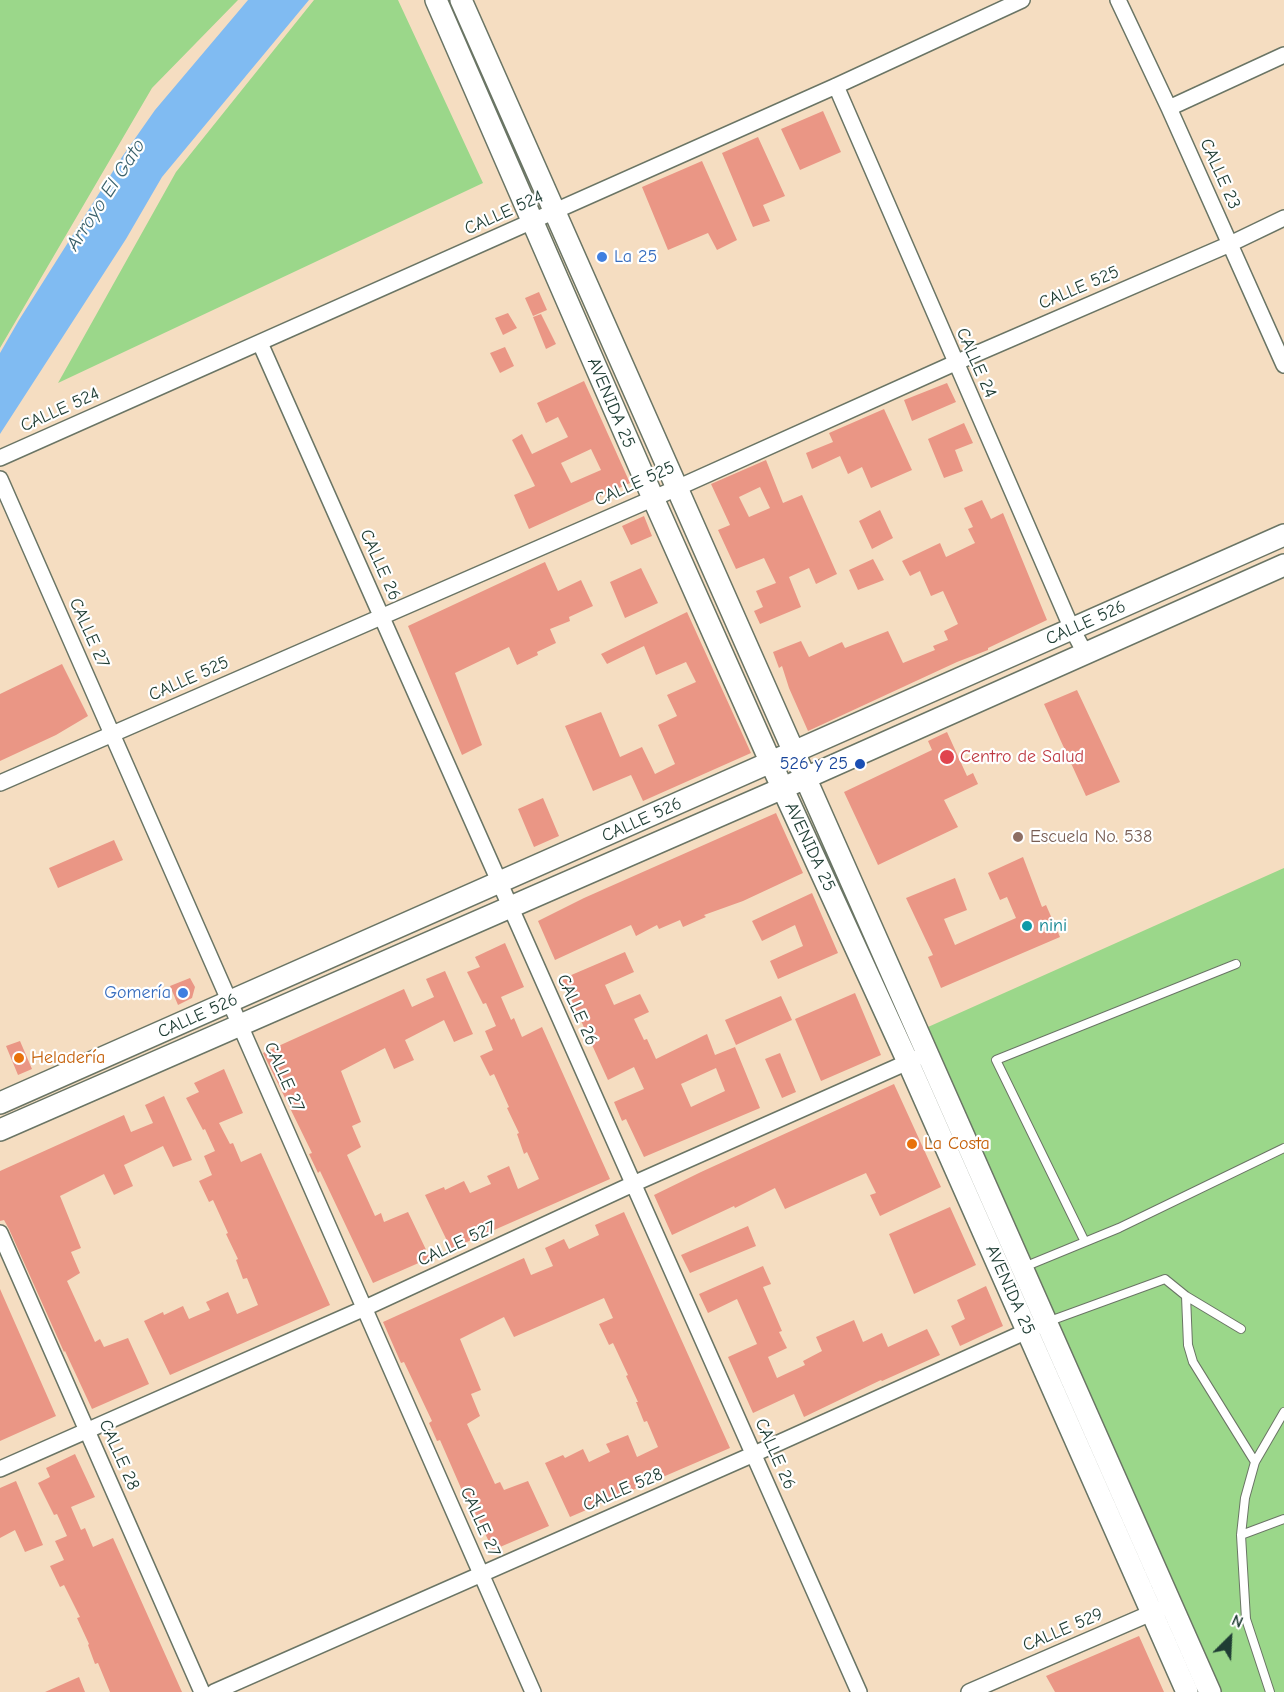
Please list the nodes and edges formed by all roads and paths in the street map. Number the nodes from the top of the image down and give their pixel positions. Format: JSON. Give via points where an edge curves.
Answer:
{"nodes":[{"id":1,"x":436,"y":0,"type":"edge"},
{"id":2,"x":461,"y":0,"type":"edge"},
{"id":3,"x":1022,"y":0,"type":"edge"},
{"id":4,"x":1118,"y":0,"type":"edge"},
{"id":5,"x":1284,"y":55,"type":"edge"},
{"id":6,"x":836,"y":86,"type":"junction"},
{"id":7,"x":1169,"y":108,"type":"junction"},
{"id":8,"x":555,"y":211,"type":"junction"},
{"id":9,"x":1284,"y":219,"type":"edge"},
{"id":10,"x":532,"y":221,"type":"junction"},
{"id":11,"x":1230,"y":244,"type":"junction"},
{"id":12,"x":260,"y":343,"type":"junction"},
{"id":13,"x":955,"y":363,"type":"junction"},
{"id":14,"x":1284,"y":365,"type":"edge"},
{"id":15,"x":0,"y":458,"type":"edge"},
{"id":16,"x":0,"y":479,"type":"edge"},
{"id":17,"x":677,"y":488,"type":"junction"},
{"id":18,"x":653,"y":498,"type":"junction"},
{"id":19,"x":1284,"y":535,"type":"edge"},
{"id":20,"x":1284,"y":565,"type":"edge"},
{"id":21,"x":381,"y":616,"type":"junction"},
{"id":22,"x":1072,"y":629,"type":"junction"},
{"id":23,"x":1085,"y":653,"type":"junction"},
{"id":24,"x":112,"y":734,"type":"junction"},
{"id":25,"x":794,"y":752,"type":"junction"},
{"id":26,"x":771,"y":763,"type":"junction"},
{"id":27,"x":804,"y":777,"type":"junction"},
{"id":28,"x":0,"y":783,"type":"edge"},
{"id":29,"x":783,"y":788,"type":"junction"},
{"id":30,"x":499,"y":882,"type":"junction"},
{"id":31,"x":510,"y":906,"type":"junction"},
{"id":32,"x":1236,"y":964,"type":"dead end"},
{"id":33,"x":230,"y":1002,"type":"junction"},
{"id":34,"x":240,"y":1024,"type":"junction"},
{"id":35,"x":929,"y":1053,"type":"junction"},
{"id":36,"x":908,"y":1062,"type":"junction"},
{"id":37,"x":0,"y":1103,"type":"edge"},
{"id":38,"x":0,"y":1130,"type":"edge"},
{"id":39,"x":1284,"y":1148,"type":"edge"},
{"id":40,"x":633,"y":1184,"type":"junction"},
{"id":41,"x":0,"y":1233,"type":"edge"},
{"id":42,"x":1085,"y":1242,"type":"junction"},
{"id":43,"x":1023,"y":1268,"type":"junction"},
{"id":44,"x":1186,"y":1296,"type":"junction"},
{"id":45,"x":364,"y":1308,"type":"junction"},
{"id":46,"x":1047,"y":1322,"type":"junction"},
{"id":47,"x":1241,"y":1329,"type":"dead end"},
{"id":48,"x":1028,"y":1330,"type":"junction"},
{"id":49,"x":1284,"y":1412,"type":"edge"},
{"id":50,"x":86,"y":1430,"type":"junction"},
{"id":51,"x":754,"y":1454,"type":"junction"},
{"id":52,"x":1254,"y":1462,"type":"junction"},
{"id":53,"x":0,"y":1469,"type":"edge"},
{"id":54,"x":1284,"y":1519,"type":"edge"},
{"id":55,"x":1241,"y":1534,"type":"junction"},
{"id":56,"x":481,"y":1573,"type":"junction"},
{"id":57,"x":1172,"y":1604,"type":"junction"},
{"id":58,"x":1151,"y":1613,"type":"junction"},
{"id":59,"x":202,"y":1692,"type":"edge"},
{"id":60,"x":214,"y":1692,"type":"edge"},
{"id":61,"x":533,"y":1692,"type":"edge"},
{"id":62,"x":859,"y":1692,"type":"edge"},
{"id":63,"x":969,"y":1692,"type":"edge"},
{"id":64,"x":1187,"y":1692,"type":"edge"},
{"id":65,"x":1210,"y":1692,"type":"edge"},
{"id":66,"x":1270,"y":1692,"type":"edge"}],
"edges":[{"from":1,"to":10,"type":"main road","name":"AVENIDA 25"},
{"from":2,"to":8,"type":"main road","name":"AVENIDA 25"},
{"from":3,"to":6,"type":"street","name":"CALLE 524"},
{"from":4,"to":7,"type":"street","name":"CALLE 23"},
{"from":5,"to":7,"type":"street"},
{"from":6,"to":8,"type":"street","name":"CALLE 524"},
{"from":6,"to":13,"type":"street","name":"CALLE 24"},
{"from":7,"to":11,"type":"street","name":"CALLE 23"},
{"from":8,"to":10,"type":"street","name":"CALLE 524"},
{"from":8,"to":17,"type":"main road","name":"AVENIDA 25"},
{"from":9,"to":11,"type":"street","name":"CALLE 525"},
{"from":10,"to":12,"type":"street","name":"CALLE 524"},
{"from":10,"to":18,"type":"main road","name":"AVENIDA 25"},
{"from":11,"to":13,"type":"street","name":"CALLE 525"},
{"from":11,"to":14,"type":"street","name":"CALLE 23"},
{"from":12,"to":15,"type":"street","name":"CALLE 524"},
{"from":12,"to":21,"type":"street","name":"CALLE 26"},
{"from":13,"to":17,"type":"street","name":"CALLE 525"},
{"from":13,"to":22,"type":"street","name":"CALLE 24"},
{"from":16,"to":24,"type":"street","name":"CALLE 27"},
{"from":17,"to":18,"type":"street","name":"CALLE 525"},
{"from":17,"to":25,"type":"main road","name":"AVENIDA 25"},
{"from":18,"to":21,"type":"street","name":"CALLE 525"},
{"from":18,"to":26,"type":"main road","name":"AVENIDA 25"},
{"from":19,"to":22,"type":"main road","name":"CALLE 526"},
{"from":20,"to":23,"type":"main road","name":"CALLE 526"},
{"from":21,"to":24,"type":"street","name":"CALLE 525"},
{"from":21,"to":30,"type":"street","name":"CALLE 26"},
{"from":22,"to":23,"type":"street","name":"CALLE 24"},
{"from":22,"to":25,"type":"main road","name":"CALLE 526"},
{"from":23,"to":27,"type":"main road","name":"CALLE 526"},
{"from":24,"to":28,"type":"street","name":"CALLE 525"},
{"from":24,"to":33,"type":"street","name":"CALLE 27"},
{"from":25,"to":26,"type":"main road","name":"CALLE 526"},
{"from":25,"to":27,"type":"main road","name":"AVENIDA 25"},
{"from":26,"to":29,"type":"main road","name":"AVENIDA 25"},
{"from":26,"to":30,"type":"main road","name":"CALLE 526"},
{"from":27,"to":29,"type":"main road","name":"CALLE 526"},
{"from":27,"to":35,"type":"main road","name":"AVENIDA 25"},
{"from":29,"to":31,"type":"main road","name":"CALLE 526"},
{"from":29,"to":36,"type":"main road","name":"AVENIDA 25"},
{"from":30,"to":31,"type":"street","name":"CALLE 26"},
{"from":30,"to":33,"type":"main road","name":"CALLE 526"},
{"from":31,"to":34,"type":"main road","name":"CALLE 526"},
{"from":31,"to":40,"type":"street","name":"CALLE 26"},
{"from":32,"to":42,"type":"lane","via":[[996,1060]]},
{"from":33,"to":34,"type":"street","name":"CALLE 27"},
{"from":33,"to":37,"type":"main road","name":"CALLE 526"},
{"from":34,"to":38,"type":"main road","name":"CALLE 526"},
{"from":34,"to":45,"type":"street","name":"CALLE 27"},
{"from":35,"to":36,"type":"street","name":"CALLE 527"},
{"from":35,"to":43,"type":"main road","name":"AVENIDA 25"},
{"from":36,"to":40,"type":"street","name":"CALLE 527"},
{"from":36,"to":48,"type":"main road","name":"AVENIDA 25"},
{"from":39,"to":42,"type":"lane"},
{"from":40,"to":45,"type":"street","name":"CALLE 527"},
{"from":40,"to":51,"type":"street","name":"CALLE 26"},
{"from":41,"to":50,"type":"street","name":"CALLE 28"},
{"from":42,"to":43,"type":"lane"},
{"from":43,"to":46,"type":"main road","name":"AVENIDA 25"},
{"from":44,"to":46,"type":"lane","via":[[1165,1280]]},
{"from":44,"to":47,"type":"lane"},
{"from":44,"to":52,"type":"lane","via":[[1188,1345],[1193,1362]]},
{"from":45,"to":50,"type":"street","name":"CALLE 527"},
{"from":45,"to":56,"type":"street","name":"CALLE 27"},
{"from":46,"to":48,"type":"street","name":"CALLE 528"},
{"from":46,"to":57,"type":"main road","name":"AVENIDA 25"},
{"from":48,"to":51,"type":"street","name":"CALLE 528"},
{"from":48,"to":58,"type":"main road","name":"AVENIDA 25"},
{"from":49,"to":52,"type":"lane"},
{"from":50,"to":53,"type":"street","name":"CALLE 527"},
{"from":50,"to":59,"type":"street","name":"CALLE 28"},
{"from":51,"to":56,"type":"street","name":"CALLE 528"},
{"from":51,"to":62,"type":"street","name":"CALLE 26"},
{"from":52,"to":55,"type":"lane"},
{"from":54,"to":55,"type":"lane"},
{"from":55,"to":66,"type":"lane","via":[[1246,1620]]},
{"from":56,"to":60,"type":"street","name":"CALLE 528"},
{"from":56,"to":61,"type":"street","name":"CALLE 27"},
{"from":57,"to":58,"type":"street","name":"CALLE 529"},
{"from":57,"to":65,"type":"main road","name":"AVENIDA 25"},
{"from":58,"to":63,"type":"street","name":"CALLE 529"},
{"from":58,"to":64,"type":"main road","name":"AVENIDA 25"}]}
